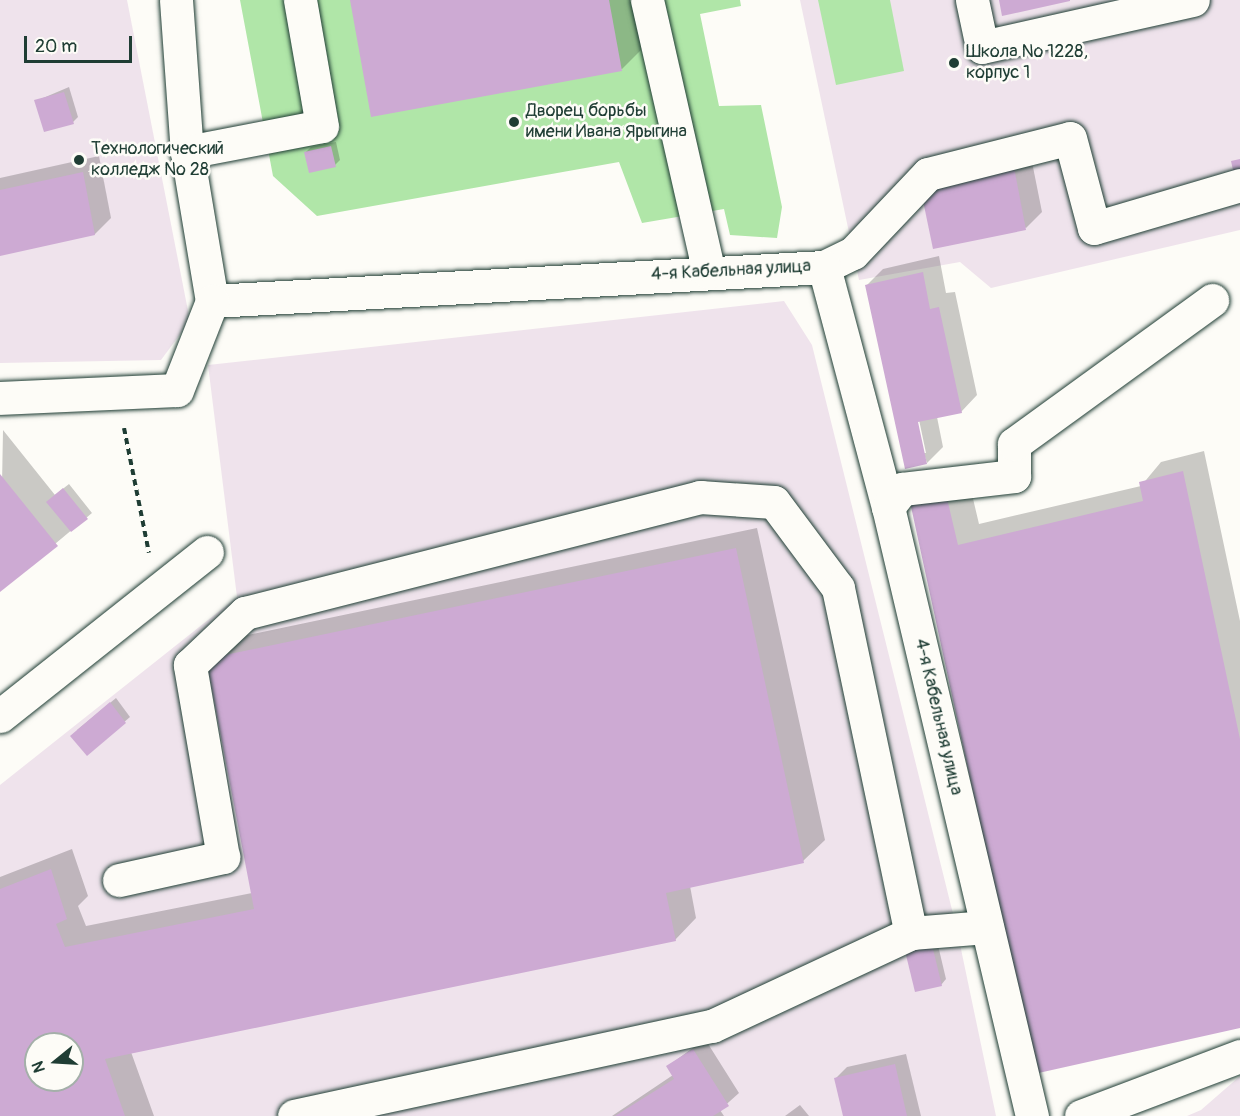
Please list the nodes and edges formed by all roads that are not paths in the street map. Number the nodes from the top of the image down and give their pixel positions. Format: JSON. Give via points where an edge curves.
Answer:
{"nodes":[{"id":1,"x":176,"y":0,"type":"edge"},
{"id":2,"x":300,"y":0,"type":"edge"},
{"id":3,"x":647,"y":0,"type":"edge"},
{"id":4,"x":972,"y":0,"type":"edge"},
{"id":5,"x":1193,"y":0,"type":"edge"},
{"id":6,"x":188,"y":152,"type":"junction"},
{"id":7,"x":1240,"y":185,"type":"edge"},
{"id":8,"x":824,"y":267,"type":"junction"},
{"id":9,"x":709,"y":272,"type":"junction"},
{"id":10,"x":1212,"y":300,"type":"dead end"},
{"id":11,"x":212,"y":301,"type":"junction"},
{"id":12,"x":0,"y":398,"type":"edge"},
{"id":13,"x":888,"y":507,"type":"junction"},
{"id":14,"x":207,"y":552,"type":"dead end"},
{"id":15,"x":0,"y":717,"type":"edge"},
{"id":16,"x":119,"y":880,"type":"dead end"},
{"id":17,"x":987,"y":927,"type":"junction"},
{"id":18,"x":911,"y":933,"type":"junction"},
{"id":19,"x":1240,"y":1056,"type":"edge"},
{"id":20,"x":294,"y":1116,"type":"edge"},
{"id":21,"x":1032,"y":1116,"type":"edge"},
{"id":22,"x":1081,"y":1116,"type":"edge"}],
"edges":[{"from":1,"to":6,"type":"street"},
{"from":2,"to":6,"type":"street","via":[[322,126]]},
{"from":3,"to":9,"type":"street"},
{"from":4,"to":5,"type":"street","via":[[982,47]]},
{"from":6,"to":11,"type":"street"},
{"from":7,"to":8,"type":"street","via":[[1094,228],[1070,138],[928,174],[853,253]]},
{"from":8,"to":9,"type":"street","name":"4-я Кабельная улица"},
{"from":8,"to":13,"type":"street","name":"4-я Кабельная улица"},
{"from":9,"to":11,"type":"street","name":"4-я Кабельная улица"},
{"from":10,"to":13,"type":"street","via":[[1014,444],[1014,476],[902,489]]},
{"from":11,"to":12,"type":"street","via":[[177,390]]},
{"from":13,"to":17,"type":"street","name":"4-я Кабельная улица"},
{"from":14,"to":15,"type":"street"},
{"from":16,"to":18,"type":"street","via":[[223,857],[190,665],[245,613],[700,497],[774,502],[838,588]]},
{"from":17,"to":18,"type":"street"},
{"from":17,"to":21,"type":"street","name":"4-я Кабельная улица"},
{"from":18,"to":20,"type":"street","via":[[712,1026]]},
{"from":19,"to":22,"type":"street"}]}
